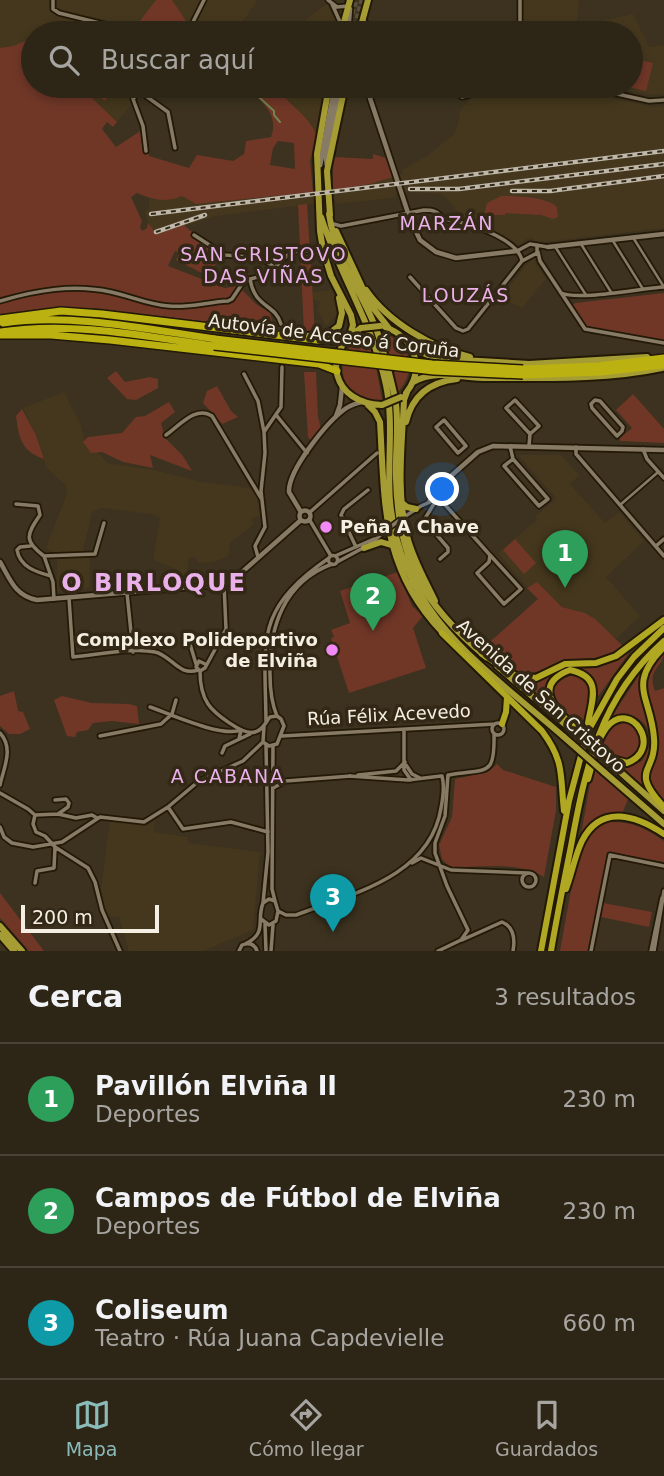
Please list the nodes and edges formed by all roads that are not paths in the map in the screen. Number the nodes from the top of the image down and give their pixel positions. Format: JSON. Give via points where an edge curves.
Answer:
{"nodes":[{"id":1,"x":52,"y":0,"type":"edge"},
{"id":2,"x":204,"y":0,"type":"edge"},
{"id":3,"x":369,"y":0,"type":"edge"},
{"id":4,"x":520,"y":0,"type":"edge"},
{"id":5,"x":330,"y":2,"type":"edge"},
{"id":6,"x":350,"y":2,"type":"edge"},
{"id":7,"x":362,"y":19,"type":"edge"},
{"id":8,"x":91,"y":21,"type":"edge"},
{"id":9,"x":194,"y":21,"type":"edge"},
{"id":10,"x":339,"y":21,"type":"edge"},
{"id":11,"x":346,"y":21,"type":"edge"},
{"id":12,"x":520,"y":21,"type":"edge"},
{"id":13,"x":134,"y":98,"type":"edge"},
{"id":14,"x":149,"y":98,"type":"edge"},
{"id":15,"x":327,"y":98,"type":"edge"},
{"id":16,"x":337,"y":98,"type":"edge"},
{"id":17,"x":338,"y":98,"type":"edge"},
{"id":18,"x":370,"y":98,"type":"edge"},
{"id":19,"x":635,"y":98,"type":"edge"},
{"id":20,"x":664,"y":100,"type":"edge"},
{"id":21,"x":175,"y":148,"type":"dead end"},
{"id":22,"x":146,"y":151,"type":"dead end"},
{"id":23,"x":318,"y":176,"type":"junction"},
{"id":24,"x":329,"y":214,"type":"junction"},
{"id":25,"x":408,"y":214,"type":"junction"},
{"id":26,"x":321,"y":217,"type":"junction"},
{"id":27,"x":334,"y":224,"type":"junction"},
{"id":28,"x":348,"y":225,"type":"junction"},
{"id":29,"x":662,"y":234,"type":"edge"},
{"id":30,"x":194,"y":235,"type":"dead end"},
{"id":31,"x":338,"y":237,"type":"junction"},
{"id":32,"x":633,"y":237,"type":"junction"},
{"id":33,"x":612,"y":240,"type":"junction"},
{"id":34,"x":664,"y":240,"type":"edge"},
{"id":35,"x":580,"y":243,"type":"junction"},
{"id":36,"x":555,"y":246,"type":"junction"},
{"id":37,"x":548,"y":247,"type":"joint"},
{"id":38,"x":537,"y":249,"type":"junction"},
{"id":39,"x":323,"y":250,"type":"junction"},
{"id":40,"x":517,"y":251,"type":"junction"},
{"id":41,"x":525,"y":252,"type":"junction"},
{"id":42,"x":345,"y":254,"type":"junction"},
{"id":43,"x":522,"y":261,"type":"junction"},
{"id":44,"x":274,"y":267,"type":"junction"},
{"id":45,"x":331,"y":276,"type":"junction"},
{"id":46,"x":411,"y":277,"type":"dead end"},
{"id":47,"x":250,"y":279,"type":"junction"},
{"id":48,"x":664,"y":287,"type":"edge"},
{"id":49,"x":643,"y":289,"type":"junction"},
{"id":50,"x":559,"y":292,"type":"junction"},
{"id":51,"x":611,"y":292,"type":"junction"},
{"id":52,"x":584,"y":295,"type":"junction"},
{"id":53,"x":0,"y":301,"type":"edge"},
{"id":54,"x":569,"y":308,"type":"junction"},
{"id":55,"x":0,"y":320,"type":"edge"},
{"id":56,"x":281,"y":324,"type":"tunnel mouth"},
{"id":57,"x":384,"y":326,"type":"junction"},
{"id":58,"x":0,"y":333,"type":"edge"},
{"id":59,"x":292,"y":337,"type":"junction"},
{"id":60,"x":348,"y":338,"type":"junction"},
{"id":61,"x":215,"y":342,"type":"junction"},
{"id":62,"x":664,"y":343,"type":"edge"},
{"id":63,"x":413,"y":349,"type":"junction"},
{"id":64,"x":664,"y":356,"type":"edge"},
{"id":65,"x":485,"y":361,"type":"junction"},
{"id":66,"x":664,"y":366,"type":"edge"},
{"id":67,"x":282,"y":368,"type":"dead end"},
{"id":68,"x":337,"y":371,"type":"junction"},
{"id":69,"x":523,"y":372,"type":"junction"},
{"id":70,"x":244,"y":374,"type":"dead end"},
{"id":71,"x":483,"y":378,"type":"junction"},
{"id":72,"x":413,"y":382,"type":"junction"},
{"id":73,"x":342,"y":387,"type":"junction"},
{"id":74,"x":407,"y":392,"type":"junction"},
{"id":75,"x":365,"y":404,"type":"junction"},
{"id":76,"x":277,"y":416,"type":"junction"},
{"id":77,"x":334,"y":419,"type":"junction"},
{"id":78,"x":264,"y":432,"type":"junction"},
{"id":79,"x":530,"y":434,"type":"junction"},
{"id":80,"x":166,"y":435,"type":"dead end"},
{"id":81,"x":617,"y":436,"type":"junction"},
{"id":82,"x":402,"y":438,"type":"junction"},
{"id":83,"x":510,"y":446,"type":"junction"},
{"id":84,"x":529,"y":446,"type":"junction"},
{"id":85,"x":576,"y":447,"type":"junction"},
{"id":86,"x":616,"y":448,"type":"junction"},
{"id":87,"x":463,"y":449,"type":"junction"},
{"id":88,"x":643,"y":449,"type":"junction"},
{"id":89,"x":664,"y":450,"type":"edge"},
{"id":90,"x":307,"y":453,"type":"junction"},
{"id":91,"x":377,"y":453,"type":"dead end"},
{"id":92,"x":471,"y":458,"type":"junction"},
{"id":93,"x":513,"y":459,"type":"junction"},
{"id":94,"x":658,"y":472,"type":"junction"},
{"id":95,"x":664,"y":478,"type":"edge"},
{"id":96,"x":443,"y":483,"type":"junction"},
{"id":97,"x":435,"y":489,"type":"junction"},
{"id":98,"x":368,"y":490,"type":"dead end"},
{"id":99,"x":441,"y":492,"type":"junction"},
{"id":100,"x":432,"y":495,"type":"junction"},
{"id":101,"x":438,"y":499,"type":"junction"},
{"id":102,"x":262,"y":500,"type":"junction"},
{"id":103,"x":401,"y":502,"type":"junction"},
{"id":104,"x":427,"y":503,"type":"junction"},
{"id":105,"x":16,"y":504,"type":"dead end"},
{"id":106,"x":620,"y":505,"type":"junction"},
{"id":107,"x":418,"y":507,"type":"junction"},
{"id":108,"x":301,"y":512,"type":"junction"},
{"id":109,"x":309,"y":513,"type":"junction"},
{"id":110,"x":426,"y":513,"type":"junction"},
{"id":111,"x":404,"y":517,"type":"junction"},
{"id":112,"x":309,"y":519,"type":"junction"},
{"id":113,"x":301,"y":520,"type":"junction"},
{"id":114,"x":104,"y":523,"type":"dead end"},
{"id":115,"x":385,"y":530,"type":"junction"},
{"id":116,"x":664,"y":539,"type":"edge"},
{"id":117,"x":391,"y":545,"type":"junction"},
{"id":118,"x":30,"y":546,"type":"junction"},
{"id":119,"x":656,"y":546,"type":"junction"},
{"id":120,"x":360,"y":547,"type":"junction"},
{"id":121,"x":490,"y":555,"type":"junction"},
{"id":122,"x":44,"y":556,"type":"junction"},
{"id":123,"x":332,"y":556,"type":"junction"},
{"id":124,"x":664,"y":556,"type":"edge"},
{"id":125,"x":258,"y":557,"type":"junction"},
{"id":126,"x":440,"y":559,"type":"dead end"},
{"id":127,"x":496,"y":561,"type":"junction"},
{"id":128,"x":0,"y":562,"type":"edge"},
{"id":129,"x":489,"y":562,"type":"junction"},
{"id":130,"x":335,"y":563,"type":"junction"},
{"id":131,"x":51,"y":576,"type":"junction"},
{"id":132,"x":225,"y":584,"type":"junction"},
{"id":133,"x":127,"y":593,"type":"junction"},
{"id":134,"x":69,"y":598,"type":"junction"},
{"id":135,"x":54,"y":599,"type":"junction"},
{"id":136,"x":441,"y":616,"type":"junction"},
{"id":137,"x":663,"y":623,"type":"edge"},
{"id":138,"x":442,"y":633,"type":"junction"},
{"id":139,"x":187,"y":634,"type":"dead end"},
{"id":140,"x":664,"y":640,"type":"edge"},
{"id":141,"x":455,"y":641,"type":"junction"},
{"id":142,"x":664,"y":647,"type":"edge"},
{"id":143,"x":133,"y":652,"type":"junction"},
{"id":144,"x":463,"y":654,"type":"junction"},
{"id":145,"x":482,"y":654,"type":"junction"},
{"id":146,"x":196,"y":664,"type":"junction"},
{"id":147,"x":205,"y":664,"type":"junction"},
{"id":148,"x":199,"y":670,"type":"junction"},
{"id":149,"x":507,"y":697,"type":"junction"},
{"id":150,"x":176,"y":701,"type":"dead end"},
{"id":151,"x":150,"y":707,"type":"dead end"},
{"id":152,"x":172,"y":714,"type":"junction"},
{"id":153,"x":276,"y":716,"type":"junction"},
{"id":154,"x":230,"y":722,"type":"junction"},
{"id":155,"x":265,"y":724,"type":"junction"},
{"id":156,"x":499,"y":724,"type":"junction"},
{"id":157,"x":568,"y":724,"type":"junction"},
{"id":158,"x":482,"y":725,"type":"junction"},
{"id":159,"x":284,"y":726,"type":"junction"},
{"id":160,"x":223,"y":730,"type":"junction"},
{"id":161,"x":241,"y":730,"type":"junction"},
{"id":162,"x":404,"y":730,"type":"junction"},
{"id":163,"x":255,"y":732,"type":"junction"},
{"id":164,"x":0,"y":733,"type":"edge"},
{"id":165,"x":495,"y":733,"type":"junction"},
{"id":166,"x":587,"y":733,"type":"junction"},
{"id":167,"x":297,"y":734,"type":"junction"},
{"id":168,"x":100,"y":736,"type":"dead end"},
{"id":169,"x":262,"y":736,"type":"junction"},
{"id":170,"x":282,"y":736,"type":"junction"},
{"id":171,"x":239,"y":738,"type":"junction"},
{"id":172,"x":265,"y":743,"type":"junction"},
{"id":173,"x":273,"y":746,"type":"junction"},
{"id":174,"x":222,"y":753,"type":"dead end"},
{"id":175,"x":608,"y":760,"type":"junction"},
{"id":176,"x":405,"y":762,"type":"junction"},
{"id":177,"x":272,"y":771,"type":"junction"},
{"id":178,"x":448,"y":775,"type":"junction"},
{"id":179,"x":349,"y":776,"type":"junction"},
{"id":180,"x":442,"y":776,"type":"junction"},
{"id":181,"x":426,"y":778,"type":"junction"},
{"id":182,"x":411,"y":780,"type":"junction"},
{"id":183,"x":286,"y":781,"type":"junction"},
{"id":184,"x":0,"y":785,"type":"edge"},
{"id":185,"x":272,"y":789,"type":"junction"},
{"id":186,"x":0,"y":793,"type":"edge"},
{"id":187,"x":55,"y":800,"type":"dead end"},
{"id":188,"x":168,"y":807,"type":"junction"},
{"id":189,"x":664,"y":809,"type":"edge"},
{"id":190,"x":58,"y":814,"type":"junction"},
{"id":191,"x":35,"y":815,"type":"junction"},
{"id":192,"x":97,"y":818,"type":"junction"},
{"id":193,"x":565,"y":820,"type":"junction"},
{"id":194,"x":575,"y":821,"type":"junction"},
{"id":195,"x":664,"y":824,"type":"edge"},
{"id":196,"x":0,"y":827,"type":"edge"},
{"id":197,"x":268,"y":832,"type":"junction"},
{"id":198,"x":664,"y":834,"type":"edge"},
{"id":199,"x":54,"y":846,"type":"junction"},
{"id":200,"x":664,"y":866,"type":"edge"},
{"id":201,"x":439,"y":867,"type":"junction"},
{"id":202,"x":455,"y":871,"type":"junction"},
{"id":203,"x":401,"y":872,"type":"junction"},
{"id":204,"x":514,"y":872,"type":"junction"},
{"id":205,"x":528,"y":873,"type":"junction"},
{"id":206,"x":444,"y":879,"type":"junction"},
{"id":207,"x":522,"y":880,"type":"junction"},
{"id":208,"x":35,"y":883,"type":"dead end"},
{"id":209,"x":664,"y":894,"type":"edge"},
{"id":210,"x":275,"y":901,"type":"junction"},
{"id":211,"x":263,"y":903,"type":"junction"},
{"id":212,"x":560,"y":903,"type":"junction"},
{"id":213,"x":664,"y":906,"type":"edge"},
{"id":214,"x":278,"y":911,"type":"junction"},
{"id":215,"x":261,"y":919,"type":"junction"},
{"id":216,"x":265,"y":924,"type":"junction"},
{"id":217,"x":273,"y":925,"type":"junction"},
{"id":218,"x":0,"y":926,"type":"edge"},
{"id":219,"x":468,"y":930,"type":"junction"},
{"id":220,"x":477,"y":933,"type":"junction"},
{"id":221,"x":0,"y":935,"type":"edge"},
{"id":222,"x":461,"y":940,"type":"junction"},
{"id":223,"x":245,"y":944,"type":"junction"},
{"id":224,"x":14,"y":951,"type":"edge"},
{"id":225,"x":22,"y":951,"type":"edge"},
{"id":226,"x":120,"y":951,"type":"edge"},
{"id":227,"x":239,"y":951,"type":"edge"},
{"id":228,"x":257,"y":951,"type":"edge"},
{"id":229,"x":266,"y":951,"type":"edge"},
{"id":230,"x":271,"y":951,"type":"edge"},
{"id":231,"x":438,"y":951,"type":"edge"},
{"id":232,"x":513,"y":951,"type":"edge"},
{"id":233,"x":541,"y":951,"type":"edge"},
{"id":234,"x":551,"y":951,"type":"edge"},
{"id":235,"x":591,"y":951,"type":"edge"},
{"id":236,"x":655,"y":951,"type":"edge"}],
"edges":[{"from":1,"to":8,"type":"street","via":[[59,13]]},
{"from":2,"to":9,"type":"street"},
{"from":3,"to":7,"type":"main road"},
{"from":4,"to":12,"type":"street"},
{"from":5,"to":6,"type":"street","via":[[341,7]]},
{"from":5,"to":10,"type":"street"},
{"from":6,"to":11,"type":"main road"},
{"from":13,"to":22,"type":"street"},
{"from":14,"to":21,"type":"street","via":[[168,112]]},
{"from":15,"to":23,"type":"main road"},
{"from":16,"to":23,"type":"main road"},
{"from":17,"to":24,"type":"main road","via":[[327,171]]},
{"from":18,"to":25,"type":"street"},
{"from":19,"to":20,"type":"street"},
{"from":23,"to":26,"type":"main road"},
{"from":24,"to":27,"type":"main road"},
{"from":24,"to":136,"type":"main road","name":"Avenida de San Cristovo","via":[[338,253],[380,340],[390,376],[396,405],[402,538],[413,568]]},
{"from":25,"to":28,"type":"street"},
{"from":25,"to":40,"type":"street","via":[[436,211],[447,220],[499,237]]},
{"from":25,"to":40,"type":"street","via":[[420,240],[443,255],[456,258]]},
{"from":26,"to":39,"type":"main road"},
{"from":26,"to":141,"type":"main road","name":"Avenida de San Cristovo","via":[[333,254],[377,348],[390,416],[390,501],[400,552],[424,603]]},
{"from":27,"to":28,"type":"street"},
{"from":27,"to":31,"type":"main road"},
{"from":28,"to":31,"type":"street"},
{"from":29,"to":32,"type":"street"},
{"from":29,"to":34,"type":"street"},
{"from":30,"to":44,"type":"street","via":[[225,255],[261,258]]},
{"from":31,"to":42,"type":"main road"},
{"from":32,"to":33,"type":"street"},
{"from":32,"to":48,"type":"street"},
{"from":33,"to":35,"type":"street"},
{"from":33,"to":49,"type":"street"},
{"from":35,"to":36,"type":"street"},
{"from":35,"to":51,"type":"street"},
{"from":36,"to":37,"type":"street"},
{"from":36,"to":52,"type":"street"},
{"from":37,"to":38,"type":"street"},
{"from":38,"to":41,"type":"street"},
{"from":38,"to":41,"type":"street","via":[[530,244]]},
{"from":38,"to":50,"type":"street"},
{"from":39,"to":44,"type":"street","via":[[291,252]]},
{"from":39,"to":45,"type":"main road"},
{"from":40,"to":41,"type":"street"},
{"from":40,"to":43,"type":"street"},
{"from":41,"to":43,"type":"street"},
{"from":42,"to":57,"type":"main road"},
{"from":42,"to":65,"type":"main road","via":[[372,299],[395,319],[450,352]]},
{"from":43,"to":46,"type":"street","via":[[463,331]]},
{"from":44,"to":47,"type":"street","via":[[267,275]]},
{"from":45,"to":59,"type":"main road","via":[[341,306],[339,326],[327,335]]},
{"from":45,"to":60,"type":"main road","via":[[351,315]]},
{"from":47,"to":53,"type":"street","via":[[228,301],[184,306],[164,306],[89,288],[40,291]]},
{"from":47,"to":56,"type":"street","via":[[258,301],[276,314]]},
{"from":48,"to":49,"type":"street"},
{"from":49,"to":51,"type":"street"},
{"from":50,"to":52,"type":"street"},
{"from":50,"to":54,"type":"street"},
{"from":51,"to":52,"type":"street"},
{"from":52,"to":54,"type":"street","via":[[571,300]]},
{"from":54,"to":62,"type":"street","via":[[589,331]]},
{"from":55,"to":59,"type":"highway","via":[[61,312],[102,314]]},
{"from":55,"to":61,"type":"highway","name":"Autovía de Acceso á Coruña","via":[[94,322]]},
{"from":57,"to":60,"type":"main road","bridge":true,"via":[[361,328]]},
{"from":57,"to":63,"type":"main road","via":[[398,332]]},
{"from":58,"to":61,"type":"highway","name":"Autovía de Acceso á Coruña","via":[[65,328]]},
{"from":58,"to":68,"type":"highway","via":[[121,341],[318,364]]},
{"from":59,"to":60,"type":"highway"},
{"from":60,"to":68,"type":"main road","via":[[338,355]]},
{"from":61,"to":69,"type":"highway","name":"Autovía de Acceso á Coruña","bridge":true},
{"from":63,"to":65,"type":"main road"},
{"from":63,"to":72,"type":"main road"},
{"from":64,"to":65,"type":"main road","via":[[544,364]]},
{"from":64,"to":69,"type":"highway","name":"Autovía de Acceso á Coruña"},
{"from":66,"to":69,"type":"highway","name":"Autovía de Acceso á Coruña"},
{"from":66,"to":71,"type":"main road","via":[[591,377]]},
{"from":67,"to":76,"type":"street"},
{"from":68,"to":73,"type":"main road"},
{"from":70,"to":78,"type":"street","via":[[258,401]]},
{"from":71,"to":72,"type":"main road","via":[[430,374]]},
{"from":71,"to":82,"type":"main road","via":[[443,382],[425,390],[409,411]]},
{"from":72,"to":74,"type":"main road"},
{"from":73,"to":75,"type":"main road"},
{"from":73,"to":77,"type":"street"},
{"from":74,"to":75,"type":"main road","bridge":true,"via":[[382,405]]},
{"from":74,"to":82,"type":"main road"},
{"from":75,"to":77,"type":"street","via":[[346,408]]},
{"from":75,"to":115,"type":"main road","via":[[380,422]]},
{"from":76,"to":78,"type":"street"},
{"from":76,"to":90,"type":"street"},
{"from":77,"to":90,"type":"street"},
{"from":78,"to":102,"type":"street"},
{"from":79,"to":79,"type":"street","via":[[539,426],[515,400],[506,408]]},
{"from":79,"to":84,"type":"street"},
{"from":80,"to":102,"type":"street","via":[[197,413],[212,416]]},
{"from":81,"to":81,"type":"street","via":[[623,427],[595,400],[592,408]]},
{"from":81,"to":86,"type":"street"},
{"from":82,"to":103,"type":"main road"},
{"from":83,"to":84,"type":"street"},
{"from":83,"to":92,"type":"street","via":[[488,447]]},
{"from":83,"to":93,"type":"street"},
{"from":84,"to":85,"type":"street"},
{"from":85,"to":86,"type":"street"},
{"from":85,"to":106,"type":"street","via":[[576,453]]},
{"from":86,"to":88,"type":"street"},
{"from":87,"to":87,"type":"street","via":[[466,446],[444,420],[436,427],[458,453]]},
{"from":87,"to":92,"type":"street"},
{"from":88,"to":89,"type":"street"},
{"from":88,"to":94,"type":"street"},
{"from":90,"to":108,"type":"street","via":[[289,486]]},
{"from":91,"to":109,"type":"street"},
{"from":92,"to":96,"type":"street"},
{"from":93,"to":93,"type":"street","via":[[504,466],[539,506],[548,499]]},
{"from":94,"to":95,"type":"street"},
{"from":94,"to":106,"type":"street"},
{"from":96,"to":97,"type":"street"},
{"from":96,"to":99,"type":"street"},
{"from":97,"to":99,"type":"street"},
{"from":97,"to":100,"type":"street"},
{"from":98,"to":120,"type":"street","via":[[341,515]]},
{"from":99,"to":101,"type":"street"},
{"from":100,"to":101,"type":"street"},
{"from":100,"to":104,"type":"street"},
{"from":101,"to":104,"type":"street"},
{"from":101,"to":110,"type":"street"},
{"from":101,"to":121,"type":"street"},
{"from":102,"to":125,"type":"street","via":[[265,527],[256,546]]},
{"from":103,"to":107,"type":"main road"},
{"from":103,"to":111,"type":"main road"},
{"from":104,"to":107,"type":"street"},
{"from":105,"to":118,"type":"street","via":[[38,506],[40,515],[30,530]]},
{"from":106,"to":119,"type":"street"},
{"from":107,"to":110,"type":"street"},
{"from":107,"to":111,"type":"street"},
{"from":108,"to":109,"type":"street"},
{"from":108,"to":113,"type":"street"},
{"from":109,"to":112,"type":"street"},
{"from":110,"to":126,"type":"street","via":[[424,521],[448,548]]},
{"from":111,"to":115,"type":"street","bridge":true},
{"from":111,"to":136,"type":"main road","via":[[416,563]]},
{"from":112,"to":113,"type":"street"},
{"from":112,"to":123,"type":"street"},
{"from":113,"to":125,"type":"street"},
{"from":114,"to":122,"type":"street","via":[[95,554]]},
{"from":115,"to":117,"type":"main road"},
{"from":115,"to":120,"type":"street"},
{"from":115,"to":120,"type":"street"},
{"from":116,"to":119,"type":"street"},
{"from":117,"to":120,"type":"main road","via":[[381,542]]},
{"from":117,"to":138,"type":"main road","via":[[411,591]]},
{"from":118,"to":122,"type":"street"},
{"from":118,"to":131,"type":"street","via":[[17,550],[19,557],[32,570]]},
{"from":119,"to":124,"type":"street"},
{"from":120,"to":123,"type":"street"},
{"from":120,"to":130,"type":"street"},
{"from":121,"to":127,"type":"street"},
{"from":121,"to":129,"type":"street"},
{"from":122,"to":131,"type":"street"},
{"from":123,"to":130,"type":"street"},
{"from":123,"to":130,"type":"street"},
{"from":123,"to":155,"type":"street","via":[[293,585],[276,608],[265,643]]},
{"from":125,"to":132,"type":"street"},
{"from":127,"to":129,"type":"street"},
{"from":127,"to":129,"type":"street","via":[[521,589],[504,604],[477,573]]},
{"from":128,"to":135,"type":"street","via":[[24,596]]},
{"from":130,"to":153,"type":"street","via":[[295,590],[274,628],[270,649]]},
{"from":131,"to":135,"type":"street"},
{"from":132,"to":133,"type":"street"},
{"from":132,"to":147,"type":"street","via":[[225,633]]},
{"from":133,"to":134,"type":"street"},
{"from":133,"to":143,"type":"street"},
{"from":134,"to":135,"type":"street"},
{"from":134,"to":143,"type":"street","via":[[73,657]]},
{"from":136,"to":145,"type":"main road","name":"Avenida de San Cristovo"},
{"from":137,"to":145,"type":"highway","via":[[616,656],[596,663],[565,664],[536,678],[516,676]]},
{"from":137,"to":166,"type":"highway","via":[[617,679]]},
{"from":138,"to":141,"type":"main road"},
{"from":138,"to":144,"type":"highway"},
{"from":139,"to":146,"type":"street"},
{"from":140,"to":194,"type":"highway","via":[[634,671],[604,720],[587,765]]},
{"from":141,"to":144,"type":"highway"},
{"from":141,"to":195,"type":"main road","name":"Avenida de San Cristovo","bridge":true},
{"from":142,"to":189,"type":"highway","via":[[647,667],[642,684],[655,741],[645,776]]},
{"from":143,"to":148,"type":"street","via":[[159,652],[185,671]]},
{"from":144,"to":149,"type":"highway"},
{"from":145,"to":157,"type":"main road","name":"Avenida de San Cristovo"},
{"from":146,"to":147,"type":"street"},
{"from":146,"to":148,"type":"street"},
{"from":147,"to":148,"type":"street"},
{"from":148,"to":154,"type":"street","via":[[206,700]]},
{"from":149,"to":156,"type":"highway"},
{"from":149,"to":193,"type":"highway","via":[[542,731],[560,761]]},
{"from":150,"to":152,"type":"street"},
{"from":151,"to":152,"type":"street"},
{"from":152,"to":160,"type":"street"},
{"from":152,"to":168,"type":"street","via":[[161,724]]},
{"from":153,"to":155,"type":"street"},
{"from":153,"to":159,"type":"street"},
{"from":154,"to":160,"type":"street"},
{"from":154,"to":161,"type":"street"},
{"from":155,"to":163,"type":"street"},
{"from":155,"to":169,"type":"street"},
{"from":156,"to":158,"type":"street","name":"Rúa Félix Acevedo"},
{"from":156,"to":165,"type":"street","name":"Rúa Félix Acevedo"},
{"from":156,"to":165,"type":"street","via":[[504,732]]},
{"from":157,"to":166,"type":"highway","via":[[550,694],[552,681],[570,670],[583,674],[593,686]]},
{"from":157,"to":175,"type":"highway","bridge":true},
{"from":158,"to":162,"type":"street","name":"Rúa Félix Acevedo"},
{"from":158,"to":165,"type":"street","name":"Rúa Félix Acevedo"},
{"from":159,"to":167,"type":"street","name":"Rúa Félix Acevedo"},
{"from":159,"to":170,"type":"street"},
{"from":160,"to":161,"type":"street"},
{"from":161,"to":163,"type":"street"},
{"from":161,"to":171,"type":"street"},
{"from":162,"to":167,"type":"street","name":"Rúa Félix Acevedo"},
{"from":162,"to":176,"type":"street"},
{"from":163,"to":169,"type":"street"},
{"from":163,"to":171,"type":"street"},
{"from":164,"to":184,"type":"street","via":[[8,754]]},
{"from":165,"to":178,"type":"street","via":[[491,764],[482,770]]},
{"from":166,"to":193,"type":"highway"},
{"from":167,"to":170,"type":"street","name":"Rúa Félix Acevedo"},
{"from":169,"to":172,"type":"street"},
{"from":170,"to":173,"type":"street"},
{"from":171,"to":174,"type":"street"},
{"from":172,"to":173,"type":"street"},
{"from":172,"to":188,"type":"street","via":[[239,763],[199,780]]},
{"from":172,"to":197,"type":"street"},
{"from":173,"to":177,"type":"street"},
{"from":175,"to":189,"type":"main road","name":"Avenida de San Cristovo"},
{"from":175,"to":194,"type":"highway","via":[[627,763],[640,757],[648,739],[639,723],[624,719],[606,728]]},
{"from":176,"to":179,"type":"street","via":[[393,771]]},
{"from":176,"to":181,"type":"street","via":[[412,774]]},
{"from":176,"to":182,"type":"street"},
{"from":177,"to":183,"type":"street"},
{"from":177,"to":185,"type":"street"},
{"from":178,"to":180,"type":"street"},
{"from":178,"to":201,"type":"street","via":[[445,816],[435,843]]},
{"from":179,"to":182,"type":"street"},
{"from":179,"to":183,"type":"street"},
{"from":180,"to":181,"type":"street"},
{"from":180,"to":203,"type":"street","via":[[442,807],[433,835]]},
{"from":181,"to":182,"type":"street"},
{"from":183,"to":185,"type":"street"},
{"from":185,"to":210,"type":"street"},
{"from":186,"to":191,"type":"street"},
{"from":187,"to":190,"type":"street","via":[[69,803]]},
{"from":188,"to":192,"type":"street","via":[[144,822]]},
{"from":188,"to":197,"type":"street","via":[[183,829],[231,822]]},
{"from":190,"to":191,"type":"street"},
{"from":190,"to":192,"type":"street"},
{"from":191,"to":199,"type":"street","via":[[36,832]]},
{"from":192,"to":199,"type":"street"},
{"from":193,"to":233,"type":"highway"},
{"from":194,"to":212,"type":"highway"},
{"from":196,"to":199,"type":"street","via":[[16,845]]},
{"from":197,"to":211,"type":"street"},
{"from":198,"to":212,"type":"highway","via":[[628,817],[600,821],[583,839]]},
{"from":199,"to":208,"type":"street","via":[[54,868],[37,871]]},
{"from":199,"to":226,"type":"street","via":[[88,868]]},
{"from":200,"to":235,"type":"street","via":[[610,855]]},
{"from":201,"to":202,"type":"street"},
{"from":201,"to":203,"type":"street","via":[[421,858]]},
{"from":201,"to":206,"type":"street"},
{"from":202,"to":204,"type":"street"},
{"from":202,"to":206,"type":"street"},
{"from":203,"to":214,"type":"street","via":[[296,915]]},
{"from":204,"to":205,"type":"street"},
{"from":204,"to":207,"type":"street"},
{"from":205,"to":207,"type":"street"},
{"from":205,"to":207,"type":"street","via":[[535,876],[534,884],[527,887]]},
{"from":206,"to":219,"type":"street"},
{"from":209,"to":213,"type":"street"},
{"from":209,"to":236,"type":"street"},
{"from":210,"to":211,"type":"street"},
{"from":210,"to":214,"type":"street"},
{"from":211,"to":215,"type":"street"},
{"from":212,"to":234,"type":"highway"},
{"from":213,"to":236,"type":"street"},
{"from":214,"to":217,"type":"street"},
{"from":215,"to":216,"type":"street"},
{"from":215,"to":223,"type":"street","via":[[257,936]]},
{"from":216,"to":217,"type":"street"},
{"from":216,"to":229,"type":"street"},
{"from":217,"to":230,"type":"street"},
{"from":218,"to":225,"type":"main road"},
{"from":219,"to":220,"type":"street"},
{"from":219,"to":222,"type":"street"},
{"from":220,"to":222,"type":"street"},
{"from":220,"to":232,"type":"street","via":[[505,923],[514,939]]},
{"from":221,"to":224,"type":"main road"},
{"from":222,"to":231,"type":"street"},
{"from":223,"to":227,"type":"street"},
{"from":223,"to":228,"type":"street","via":[[254,945]]}]}
